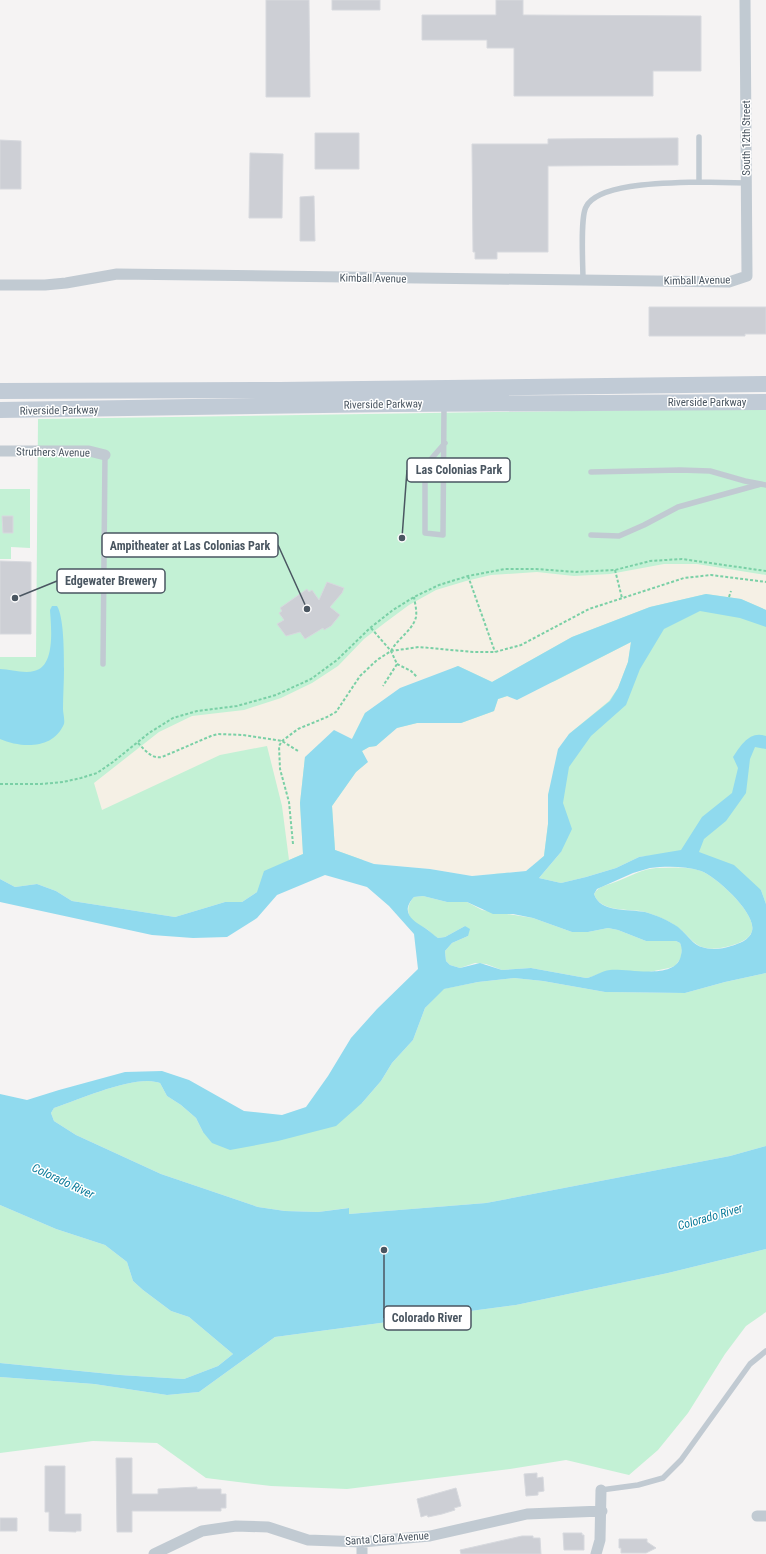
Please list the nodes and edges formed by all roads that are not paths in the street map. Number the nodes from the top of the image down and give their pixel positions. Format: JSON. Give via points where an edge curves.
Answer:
{"nodes":[{"id":1,"x":745,"y":0,"type":"edge"},
{"id":2,"x":699,"y":137,"type":"dead end"},
{"id":3,"x":699,"y":182,"type":"junction"},
{"id":4,"x":746,"y":183,"type":"junction"},
{"id":5,"x":747,"y":276,"type":"joint"},
{"id":6,"x":582,"y":280,"type":"junction"},
{"id":7,"x":0,"y":285,"type":"edge"},
{"id":8,"x":766,"y":384,"type":"edge"},
{"id":9,"x":0,"y":391,"type":"edge"},
{"id":10,"x":766,"y":402,"type":"edge"},
{"id":11,"x":444,"y":404,"type":"junction"},
{"id":12,"x":0,"y":410,"type":"edge"},
{"id":13,"x":445,"y":443,"type":"junction"},
{"id":14,"x":0,"y":451,"type":"edge"},
{"id":15,"x":105,"y":455,"type":"joint"},
{"id":16,"x":591,"y":472,"type":"dead end"},
{"id":17,"x":764,"y":484,"type":"edge"},
{"id":18,"x":590,"y":536,"type":"dead end"},
{"id":19,"x":103,"y":664,"type":"dead end"},
{"id":20,"x":766,"y":1352,"type":"edge"},
{"id":21,"x":601,"y":1490,"type":"joint"},
{"id":22,"x":602,"y":1511,"type":"junction"},
{"id":23,"x":362,"y":1542,"type":"junction"},
{"id":24,"x":154,"y":1554,"type":"edge"},
{"id":25,"x":362,"y":1554,"type":"edge"},
{"id":26,"x":596,"y":1554,"type":"edge"}],
"edges":[{"from":1,"to":4,"type":"street","name":"South 12th Street"},
{"from":2,"to":3,"type":"lane"},
{"from":3,"to":4,"type":"lane"},
{"from":3,"to":6,"type":"lane","via":[[638,185],[591,200],[584,211]]},
{"from":4,"to":5,"type":"street","name":"South 12th Street"},
{"from":5,"to":6,"type":"street","name":"Kimball Avenue","via":[[729,282]]},
{"from":6,"to":7,"type":"street","name":"Kimball Avenue","via":[[117,274],[66,284]]},
{"from":8,"to":9,"type":"main road","name":"Riverside Parkway"},
{"from":10,"to":11,"type":"main road","name":"Riverside Parkway"},
{"from":11,"to":12,"type":"main road","name":"Riverside Parkway"},
{"from":11,"to":13,"type":"lane"},
{"from":13,"to":13,"type":"lane","via":[[443,535],[425,533],[425,466]]},
{"from":14,"to":15,"type":"street","name":"Struthers Avenue","via":[[90,451]]},
{"from":15,"to":19,"type":"lane"},
{"from":16,"to":17,"type":"lane","via":[[710,471]]},
{"from":17,"to":18,"type":"lane","via":[[678,507],[618,536]]},
{"from":20,"to":21,"type":"lane","via":[[750,1364],[681,1460],[664,1478],[638,1485]]},
{"from":21,"to":22,"type":"street"},
{"from":22,"to":23,"type":"street","name":"Santa Clara Avenue","via":[[526,1514],[430,1536]]},
{"from":22,"to":26,"type":"street","via":[[600,1540]]},
{"from":23,"to":24,"type":"street","name":"Santa Clara Avenue","via":[[308,1540],[268,1527],[236,1526],[202,1530]]},
{"from":23,"to":25,"type":"street"}]}
